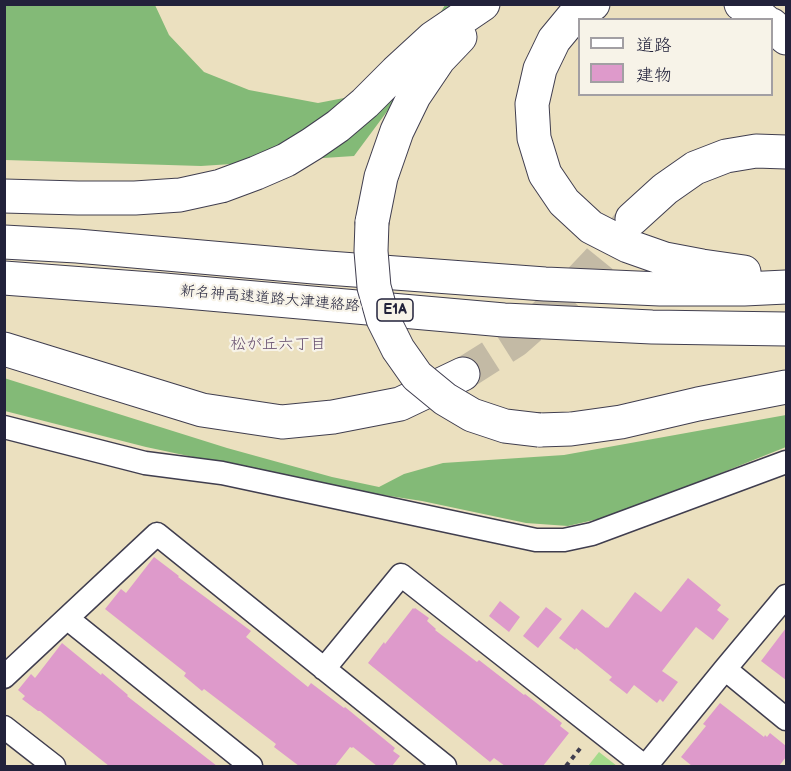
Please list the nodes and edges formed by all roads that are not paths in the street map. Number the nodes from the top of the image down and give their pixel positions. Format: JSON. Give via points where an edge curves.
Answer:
{"nodes":[{"id":1,"x":483,"y":4,"type":"edge"},
{"id":2,"x":494,"y":4,"type":"edge"},
{"id":3,"x":593,"y":4,"type":"edge"},
{"id":4,"x":741,"y":4,"type":"edge"},
{"id":5,"x":761,"y":18,"type":"edge"},
{"id":6,"x":773,"y":27,"type":"edge"},
{"id":7,"x":786,"y":38,"type":"edge"},
{"id":8,"x":786,"y":152,"type":"edge"},
{"id":9,"x":4,"y":196,"type":"edge"},
{"id":10,"x":632,"y":219,"type":"tunnel mouth"},
{"id":11,"x":4,"y":242,"type":"edge"},
{"id":12,"x":786,"y":274,"type":"edge"},
{"id":13,"x":4,"y":278,"type":"edge"},
{"id":14,"x":786,"y":287,"type":"edge"},
{"id":15,"x":786,"y":328,"type":"edge"},
{"id":16,"x":4,"y":349,"type":"edge"},
{"id":17,"x":463,"y":374,"type":"tunnel mouth"},
{"id":18,"x":786,"y":387,"type":"edge"},
{"id":19,"x":4,"y":427,"type":"edge"},
{"id":20,"x":786,"y":462,"type":"edge"},
{"id":21,"x":786,"y":596,"type":"edge"},
{"id":22,"x":68,"y":619,"type":"junction"},
{"id":23,"x":324,"y":669,"type":"junction"},
{"id":24,"x":725,"y":669,"type":"junction"},
{"id":25,"x":4,"y":677,"type":"edge"},
{"id":26,"x":786,"y":719,"type":"edge"},
{"id":27,"x":4,"y":727,"type":"edge"},
{"id":28,"x":54,"y":766,"type":"edge"},
{"id":29,"x":251,"y":766,"type":"edge"},
{"id":30,"x":445,"y":766,"type":"edge"},
{"id":31,"x":645,"y":766,"type":"edge"}],
"edges":[{"from":1,"to":9,"type":"highway","via":[[433,39],[338,126],[256,173],[180,195]]},
{"from":2,"to":18,"type":"highway","bridge":true,"via":[[439,59],[414,96],[381,177],[372,222],[374,286],[383,319],[417,376],[472,415],[505,426],[539,430],[621,422]]},
{"from":3,"to":12,"type":"highway","via":[[573,17],[554,40],[540,69],[532,104],[534,138],[545,174],[564,202],[591,226],[664,259],[702,267]]},
{"from":4,"to":5,"type":"highway"},
{"from":6,"to":7,"type":"highway"},
{"from":8,"to":10,"type":"highway","via":[[726,156],[695,168]]},
{"from":11,"to":14,"type":"highway","via":[[546,284],[660,289]]},
{"from":13,"to":15,"type":"highway","name":"新名神高速道路大津連絡路","number":"E1A","via":[[504,320]]},
{"from":16,"to":17,"type":"highway","via":[[202,410],[282,422],[400,404]]},
{"from":19,"to":20,"type":"street","via":[[145,463],[222,473],[536,540],[592,534]]},
{"from":21,"to":24,"type":"street"},
{"from":22,"to":23,"type":"street","via":[[157,534]]},
{"from":22,"to":25,"type":"street"},
{"from":22,"to":29,"type":"street"},
{"from":23,"to":30,"type":"street"},
{"from":23,"to":31,"type":"street","via":[[401,575]]},
{"from":24,"to":26,"type":"street"},
{"from":24,"to":31,"type":"street"},
{"from":27,"to":28,"type":"street"}]}
